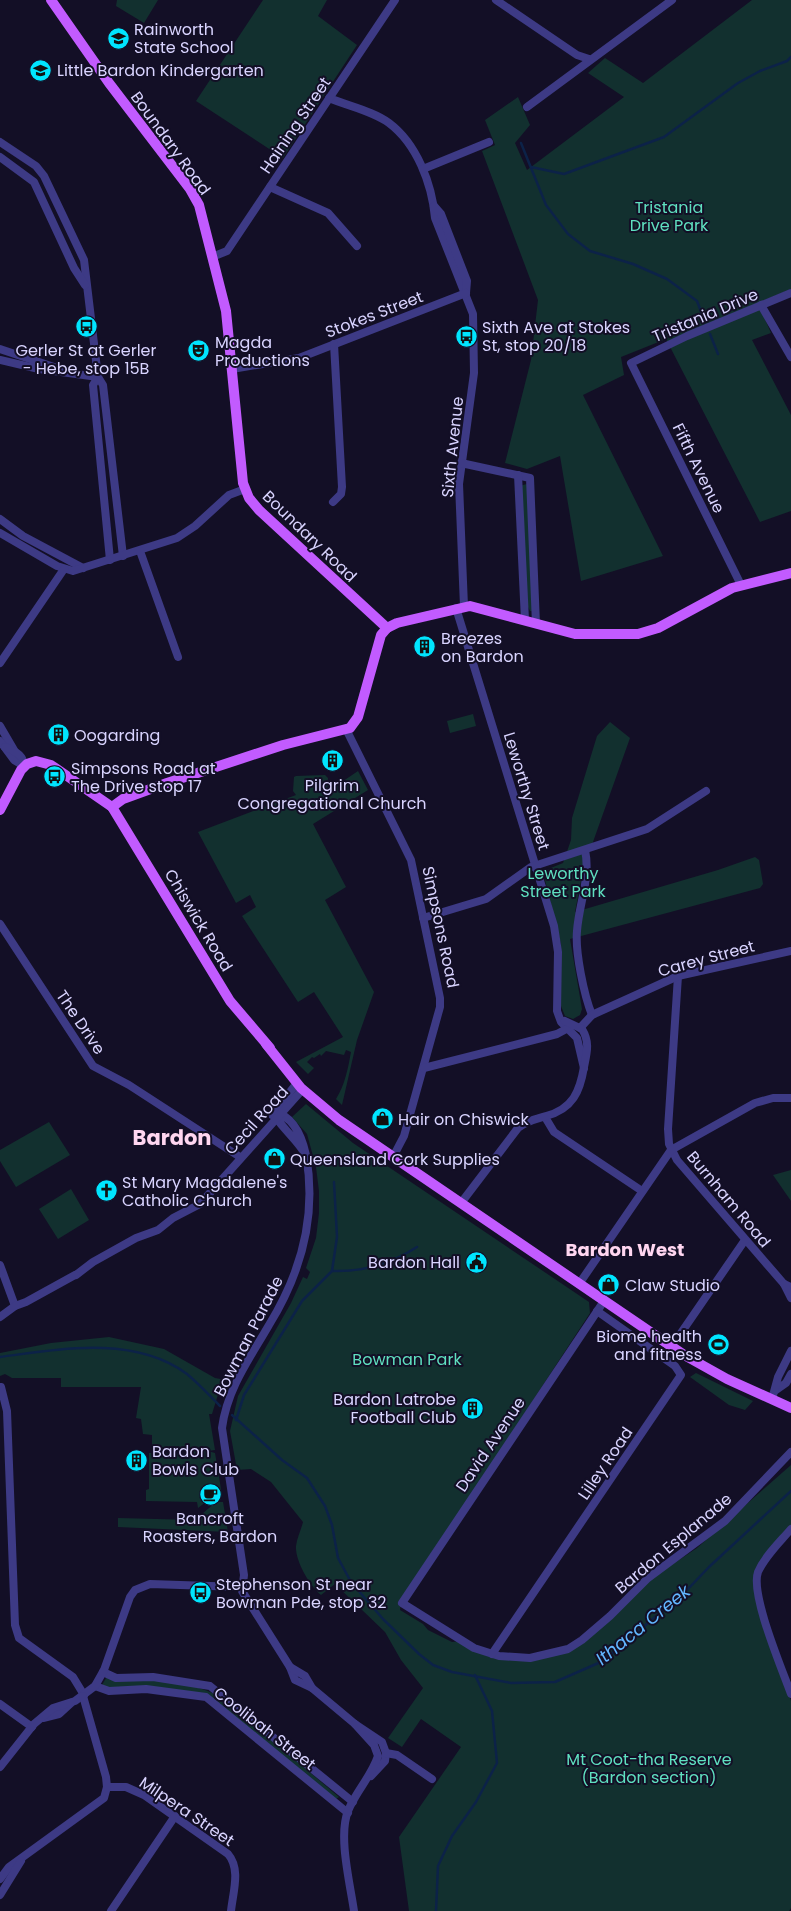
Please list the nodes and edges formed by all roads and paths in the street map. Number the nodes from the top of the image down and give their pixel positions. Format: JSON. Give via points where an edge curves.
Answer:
{"nodes":[{"id":1,"x":51,"y":0,"type":"edge"},
{"id":2,"x":395,"y":0,"type":"edge"},
{"id":3,"x":496,"y":0,"type":"edge"},
{"id":4,"x":672,"y":0,"type":"edge"},
{"id":5,"x":588,"y":59,"type":"junction"},
{"id":6,"x":329,"y":98,"type":"junction"},
{"id":7,"x":527,"y":107,"type":"dead end"},
{"id":8,"x":0,"y":142,"type":"edge"},
{"id":9,"x":489,"y":142,"type":"dead end"},
{"id":10,"x":0,"y":156,"type":"edge"},
{"id":11,"x":423,"y":169,"type":"junction"},
{"id":12,"x":270,"y":188,"type":"junction"},
{"id":13,"x":357,"y":246,"type":"dead end"},
{"id":14,"x":212,"y":257,"type":"junction"},
{"id":15,"x":86,"y":287,"type":"junction"},
{"id":16,"x":466,"y":292,"type":"junction"},
{"id":17,"x":791,"y":293,"type":"edge"},
{"id":18,"x":761,"y":306,"type":"junction"},
{"id":19,"x":334,"y":344,"type":"junction"},
{"id":20,"x":0,"y":349,"type":"edge"},
{"id":21,"x":791,"y":357,"type":"edge"},
{"id":22,"x":0,"y":360,"type":"edge"},
{"id":23,"x":631,"y":363,"type":"joint"},
{"id":24,"x":232,"y":369,"type":"junction"},
{"id":25,"x":67,"y":371,"type":"junction"},
{"id":26,"x":98,"y":378,"type":"junction"},
{"id":27,"x":461,"y":464,"type":"junction"},
{"id":28,"x":518,"y":475,"type":"junction"},
{"id":29,"x":245,"y":489,"type":"junction"},
{"id":30,"x":333,"y":502,"type":"dead end"},
{"id":31,"x":0,"y":519,"type":"edge"},
{"id":32,"x":8,"y":525,"type":"junction"},
{"id":33,"x":1,"y":533,"type":"edge"},
{"id":34,"x":140,"y":551,"type":"junction"},
{"id":35,"x":122,"y":556,"type":"junction"},
{"id":36,"x":110,"y":560,"type":"junction"},
{"id":37,"x":83,"y":568,"type":"junction"},
{"id":38,"x":64,"y":569,"type":"junction"},
{"id":39,"x":791,"y":573,"type":"edge"},
{"id":40,"x":742,"y":586,"type":"junction"},
{"id":41,"x":460,"y":607,"type":"junction"},
{"id":42,"x":525,"y":620,"type":"junction"},
{"id":43,"x":536,"y":624,"type":"junction"},
{"id":44,"x":387,"y":628,"type":"junction"},
{"id":45,"x":6,"y":654,"type":"junction"},
{"id":46,"x":178,"y":657,"type":"dead end"},
{"id":47,"x":0,"y":663,"type":"edge"},
{"id":48,"x":0,"y":668,"type":"edge"},
{"id":49,"x":0,"y":726,"type":"edge"},
{"id":50,"x":346,"y":729,"type":"junction"},
{"id":51,"x":2,"y":744,"type":"edge"},
{"id":52,"x":14,"y":750,"type":"junction"},
{"id":53,"x":24,"y":766,"type":"junction"},
{"id":54,"x":706,"y":792,"type":"dead end"},
{"id":55,"x":112,"y":807,"type":"junction"},
{"id":56,"x":0,"y":810,"type":"edge"},
{"id":57,"x":585,"y":850,"type":"junction"},
{"id":58,"x":536,"y":865,"type":"junction"},
{"id":59,"x":424,"y":918,"type":"junction"},
{"id":60,"x":0,"y":924,"type":"edge"},
{"id":61,"x":791,"y":951,"type":"edge"},
{"id":62,"x":678,"y":976,"type":"junction"},
{"id":63,"x":558,"y":1014,"type":"junction"},
{"id":64,"x":592,"y":1015,"type":"junction"},
{"id":65,"x":567,"y":1027,"type":"junction"},
{"id":66,"x":580,"y":1028,"type":"junction"},
{"id":67,"x":424,"y":1068,"type":"junction"},
{"id":68,"x":584,"y":1068,"type":"junction"},
{"id":69,"x":301,"y":1085,"type":"junction"},
{"id":70,"x":791,"y":1098,"type":"edge"},
{"id":71,"x":277,"y":1115,"type":"junction"},
{"id":72,"x":545,"y":1116,"type":"junction"},
{"id":73,"x":671,"y":1150,"type":"junction"},
{"id":74,"x":238,"y":1156,"type":"junction"},
{"id":75,"x":393,"y":1157,"type":"junction"},
{"id":76,"x":642,"y":1191,"type":"junction"},
{"id":77,"x":461,"y":1203,"type":"junction"},
{"id":78,"x":745,"y":1240,"type":"junction"},
{"id":79,"x":0,"y":1265,"type":"edge"},
{"id":80,"x":579,"y":1284,"type":"junction"},
{"id":81,"x":788,"y":1285,"type":"edge"},
{"id":82,"x":791,"y":1298,"type":"edge"},
{"id":83,"x":604,"y":1301,"type":"junction"},
{"id":84,"x":15,"y":1306,"type":"junction"},
{"id":85,"x":597,"y":1311,"type":"junction"},
{"id":86,"x":0,"y":1318,"type":"edge"},
{"id":87,"x":681,"y":1333,"type":"dead end"},
{"id":88,"x":791,"y":1350,"type":"edge"},
{"id":89,"x":791,"y":1374,"type":"edge"},
{"id":90,"x":1,"y":1387,"type":"edge"},
{"id":91,"x":774,"y":1395,"type":"junction"},
{"id":92,"x":791,"y":1408,"type":"edge"},
{"id":93,"x":791,"y":1452,"type":"edge"},
{"id":94,"x":791,"y":1529,"type":"edge"},
{"id":95,"x":242,"y":1587,"type":"junction"},
{"id":96,"x":402,"y":1603,"type":"joint"},
{"id":97,"x":492,"y":1654,"type":"junction"},
{"id":98,"x":103,"y":1672,"type":"junction"},
{"id":99,"x":95,"y":1686,"type":"junction"},
{"id":100,"x":791,"y":1694,"type":"edge"},
{"id":101,"x":84,"y":1695,"type":"junction"},
{"id":102,"x":0,"y":1704,"type":"edge"},
{"id":103,"x":32,"y":1726,"type":"junction"},
{"id":104,"x":383,"y":1756,"type":"junction"},
{"id":105,"x":0,"y":1767,"type":"edge"},
{"id":106,"x":432,"y":1779,"type":"dead end"},
{"id":107,"x":107,"y":1786,"type":"junction"},
{"id":108,"x":352,"y":1802,"type":"junction"},
{"id":109,"x":348,"y":1813,"type":"junction"},
{"id":110,"x":176,"y":1816,"type":"junction"},
{"id":111,"x":24,"y":1858,"type":"junction"},
{"id":112,"x":0,"y":1878,"type":"edge"},
{"id":113,"x":0,"y":1895,"type":"edge"},
{"id":114,"x":111,"y":1911,"type":"edge"},
{"id":115,"x":231,"y":1911,"type":"edge"},
{"id":116,"x":354,"y":1911,"type":"edge"}],
"edges":[{"from":1,"to":14,"type":"main road","name":"Boundary Road","via":[[195,198]]},
{"from":2,"to":6,"type":"street","name":"Haining Street"},
{"from":3,"to":5,"type":"street","via":[[577,55]]},
{"from":4,"to":5,"type":"street","via":[[598,56]]},
{"from":5,"to":7,"type":"street","via":[[580,69]]},
{"from":6,"to":11,"type":"street","name":"Sixth Avenue","via":[[389,123],[412,148]]},
{"from":6,"to":12,"type":"street","name":"Haining Street"},
{"from":8,"to":15,"type":"street","via":[[36,166],[44,176],[84,260]]},
{"from":9,"to":11,"type":"street"},
{"from":10,"to":15,"type":"street","via":[[34,182]]},
{"from":11,"to":16,"type":"street","name":"Sixth Avenue","via":[[438,227]]},
{"from":12,"to":13,"type":"street","via":[[328,213]]},
{"from":12,"to":14,"type":"street","name":"Haining Street","via":[[227,251]]},
{"from":14,"to":24,"type":"main road","name":"Boundary Road","via":[[226,310]]},
{"from":15,"to":26,"type":"street"},
{"from":16,"to":19,"type":"street","name":"Stokes Street"},
{"from":16,"to":27,"type":"street","name":"Sixth Avenue","via":[[473,314],[475,362]]},
{"from":17,"to":18,"type":"street","name":"Tristania Drive"},
{"from":18,"to":21,"type":"street"},
{"from":18,"to":23,"type":"street","name":"Tristania Drive"},
{"from":19,"to":24,"type":"street","name":"Stokes Street","via":[[295,359]]},
{"from":19,"to":30,"type":"street","via":[[342,487],[341,494]]},
{"from":20,"to":25,"type":"street"},
{"from":22,"to":25,"type":"street","via":[[39,369]]},
{"from":23,"to":40,"type":"street","name":"Fifth Avenue"},
{"from":24,"to":29,"type":"main road","name":"Boundary Road"},
{"from":25,"to":26,"type":"street"},
{"from":26,"to":35,"type":"street","via":[[103,385]]},
{"from":26,"to":36,"type":"street","via":[[93,385]]},
{"from":27,"to":28,"type":"street"},
{"from":27,"to":41,"type":"street","name":"Sixth Avenue"},
{"from":28,"to":42,"type":"street"},
{"from":28,"to":43,"type":"street","via":[[530,478]]},
{"from":29,"to":34,"type":"street","via":[[229,495],[183,535]]},
{"from":29,"to":44,"type":"main road","name":"Boundary Road","via":[[260,510]]},
{"from":31,"to":32,"type":"street"},
{"from":32,"to":33,"type":"street"},
{"from":32,"to":37,"type":"street"},
{"from":33,"to":38,"type":"street"},
{"from":34,"to":35,"type":"street"},
{"from":34,"to":46,"type":"street"},
{"from":35,"to":36,"type":"street"},
{"from":36,"to":37,"type":"street"},
{"from":37,"to":38,"type":"street"},
{"from":38,"to":45,"type":"street"},
{"from":39,"to":40,"type":"main road"},
{"from":40,"to":43,"type":"main road","via":[[722,592],[658,628],[638,634],[576,634]]},
{"from":41,"to":42,"type":"main road","via":[[483,608]]},
{"from":41,"to":44,"type":"main road","via":[[409,619]]},
{"from":41,"to":58,"type":"street","name":"Leworthy Street"},
{"from":42,"to":43,"type":"main road"},
{"from":44,"to":50,"type":"main road","via":[[379,642],[356,722]]},
{"from":45,"to":47,"type":"street"},
{"from":45,"to":48,"type":"street"},
{"from":49,"to":52,"type":"street"},
{"from":50,"to":55,"type":"main road","via":[[283,745],[167,783],[122,799]]},
{"from":50,"to":59,"type":"street","name":"Simpsons Road","via":[[411,860]]},
{"from":51,"to":52,"type":"street"},
{"from":51,"to":53,"type":"street","via":[[14,760]]},
{"from":52,"to":53,"type":"street","via":[[23,759]]},
{"from":53,"to":55,"type":"main road","via":[[34,762],[46,763]]},
{"from":53,"to":56,"type":"main road"},
{"from":54,"to":57,"type":"street","via":[[648,828]]},
{"from":55,"to":69,"type":"main road","name":"Chiswick Road","via":[[230,1001]]},
{"from":57,"to":58,"type":"street"},
{"from":57,"to":64,"type":"street","via":[[588,867],[576,936],[585,994]]},
{"from":58,"to":59,"type":"street","via":[[486,899]]},
{"from":58,"to":63,"type":"street","name":"Leworthy Street","via":[[557,940]]},
{"from":59,"to":67,"type":"street","name":"Simpsons Road","via":[[441,1003]]},
{"from":60,"to":74,"type":"street","name":"The Drive","via":[[93,1066],[129,1084]]},
{"from":61,"to":62,"type":"street","name":"Carey Street"},
{"from":62,"to":64,"type":"street","name":"Carey Street"},
{"from":62,"to":73,"type":"street","name":"Burnham Road","via":[[668,1129]]},
{"from":63,"to":65,"type":"street"},
{"from":63,"to":66,"type":"street","via":[[564,1021]]},
{"from":64,"to":66,"type":"street","name":"Carey Street"},
{"from":65,"to":66,"type":"street"},
{"from":65,"to":67,"type":"street","via":[[556,1034]]},
{"from":65,"to":68,"type":"street","via":[[578,1041]]},
{"from":66,"to":68,"type":"street","via":[[588,1048]]},
{"from":67,"to":75,"type":"street","name":"Simpsons Road","via":[[404,1136]]},
{"from":68,"to":72,"type":"street","via":[[582,1083],[573,1099],[559,1111]]},
{"from":69,"to":71,"type":"street","name":"Cecil Road"},
{"from":69,"to":75,"type":"main road","name":"Chiswick Road","via":[[339,1120]]},
{"from":70,"to":73,"type":"street","via":[[755,1103]]},
{"from":71,"to":74,"type":"street","name":"Cecil Road"},
{"from":71,"to":95,"type":"street","name":"Bowman Parade","via":[[298,1132],[305,1154],[310,1191],[308,1226],[295,1273],[238,1377],[224,1414],[223,1436],[244,1575]]},
{"from":72,"to":76,"type":"street","via":[[554,1132]]},
{"from":72,"to":77,"type":"street","via":[[518,1128]]},
{"from":73,"to":76,"type":"street"},
{"from":73,"to":78,"type":"street","name":"Burnham Road"},
{"from":74,"to":84,"type":"street","name":"Cecil Road","via":[[198,1205],[160,1229],[136,1238],[88,1271]]},
{"from":75,"to":77,"type":"main road"},
{"from":76,"to":80,"type":"street"},
{"from":77,"to":80,"type":"main road"},
{"from":78,"to":81,"type":"street","name":"Burnham Road"},
{"from":78,"to":87,"type":"street"},
{"from":79,"to":84,"type":"street"},
{"from":80,"to":83,"type":"main road"},
{"from":81,"to":82,"type":"street","name":"Burnham Road"},
{"from":83,"to":85,"type":"street","name":"David Avenue"},
{"from":83,"to":91,"type":"main road","via":[[696,1363]]},
{"from":84,"to":86,"type":"street","name":"Cecil Road"},
{"from":85,"to":96,"type":"street","name":"David Avenue"},
{"from":85,"to":97,"type":"street","name":"Lilley Road","via":[[675,1366],[681,1375]]},
{"from":88,"to":91,"type":"street","via":[[777,1379]]},
{"from":89,"to":91,"type":"street"},
{"from":90,"to":101,"type":"street","via":[[7,1411],[15,1625],[19,1638],[72,1677]]},
{"from":91,"to":92,"type":"main road"},
{"from":93,"to":97,"type":"street","name":"Bardon Esplanade","via":[[725,1521],[648,1578],[582,1640],[538,1657],[508,1658]]},
{"from":94,"to":100,"type":"street","via":[[765,1561],[758,1572],[756,1584]]},
{"from":95,"to":98,"type":"street","via":[[150,1584],[140,1587],[130,1598]]},
{"from":95,"to":104,"type":"street","via":[[290,1667],[294,1680],[312,1688],[382,1742]]},
{"from":96,"to":97,"type":"street","name":"Bardon Esplanade","via":[[462,1641]]},
{"from":98,"to":99,"type":"street"},
{"from":98,"to":108,"type":"street","name":"Coolibah Street","via":[[116,1678],[148,1676],[210,1686]]},
{"from":99,"to":101,"type":"street"},
{"from":99,"to":109,"type":"street","name":"Coolibah Street","via":[[109,1690],[149,1689],[206,1697]]},
{"from":101,"to":103,"type":"street","via":[[60,1714],[43,1718]]},
{"from":101,"to":107,"type":"street"},
{"from":102,"to":103,"type":"street"},
{"from":103,"to":105,"type":"street"},
{"from":104,"to":106,"type":"street","via":[[394,1754]]},
{"from":104,"to":108,"type":"street"},
{"from":107,"to":110,"type":"street","name":"Milpera Street","via":[[132,1789]]},
{"from":107,"to":111,"type":"street","via":[[100,1802]]},
{"from":108,"to":109,"type":"street"},
{"from":109,"to":116,"type":"street","via":[[344,1832]]},
{"from":110,"to":114,"type":"street"},
{"from":110,"to":115,"type":"street","name":"Milpera Street","via":[[232,1859],[236,1874]]},
{"from":111,"to":112,"type":"street"},
{"from":111,"to":113,"type":"street"}]}
